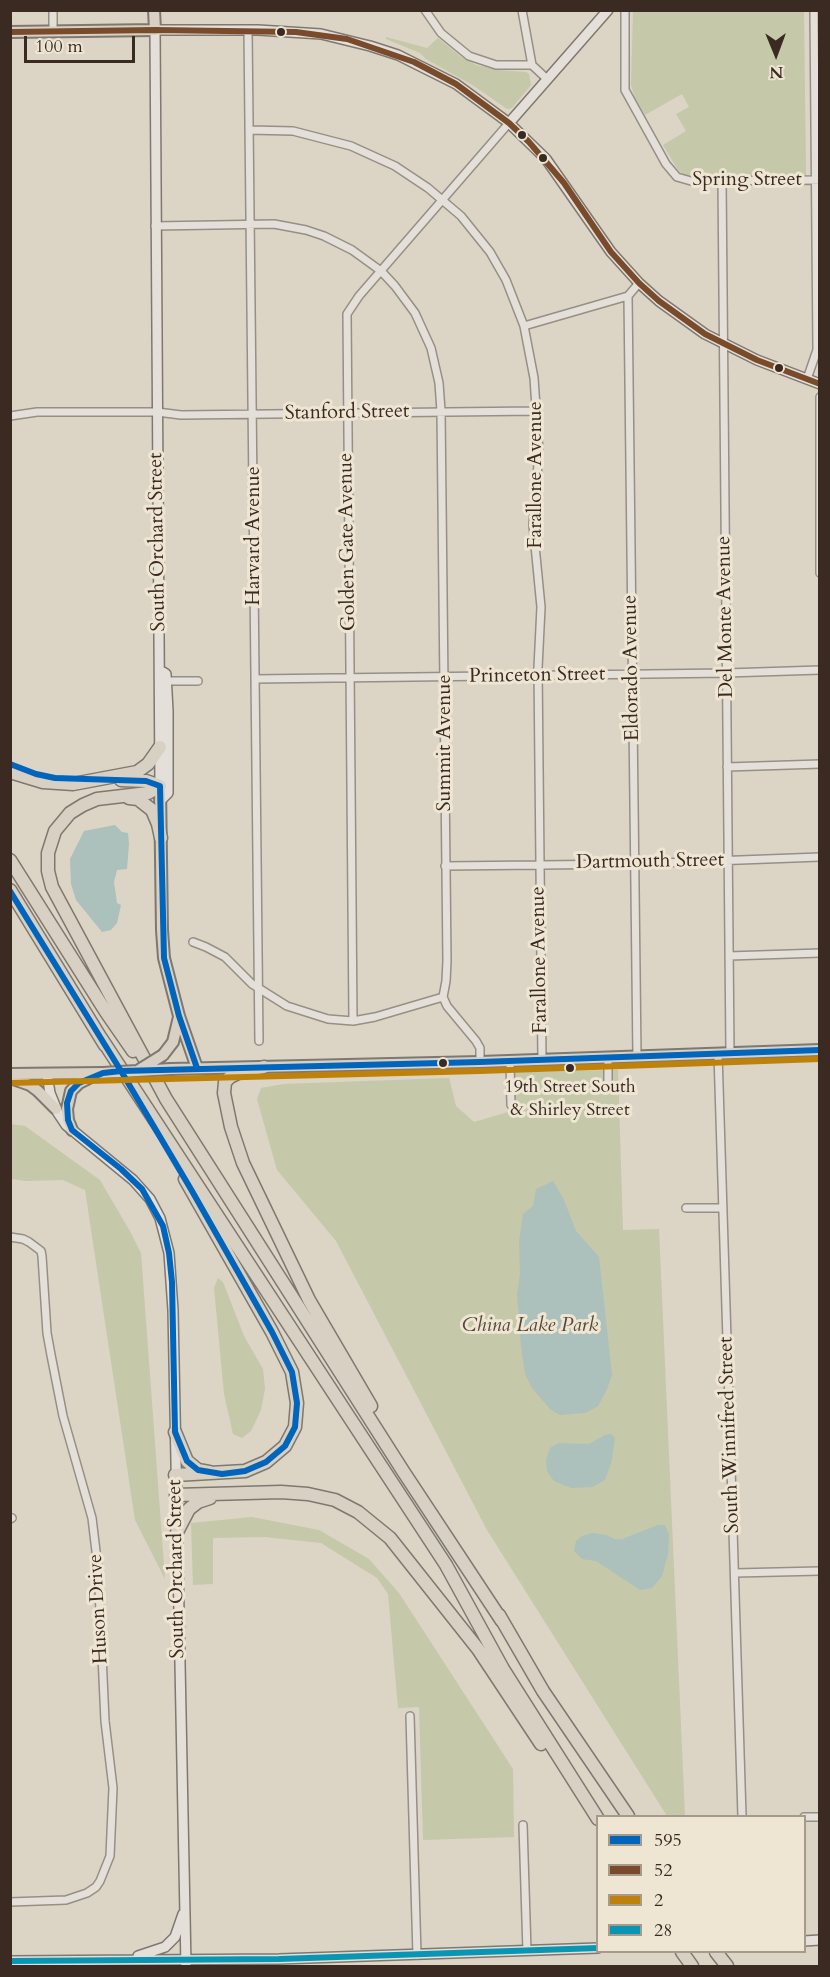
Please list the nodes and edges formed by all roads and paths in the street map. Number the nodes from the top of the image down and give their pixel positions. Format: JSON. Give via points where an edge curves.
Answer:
{"nodes":[{"id":1,"x":53,"y":10,"type":"edge"},
{"id":2,"x":154,"y":10,"type":"edge"},
{"id":3,"x":425,"y":10,"type":"edge"},
{"id":4,"x":522,"y":10,"type":"edge"},
{"id":5,"x":608,"y":10,"type":"edge"},
{"id":6,"x":625,"y":10,"type":"edge"},
{"id":7,"x":814,"y":10,"type":"edge"},
{"id":8,"x":155,"y":30,"type":"junction"},
{"id":9,"x":248,"y":30,"type":"junction"},
{"id":10,"x":10,"y":32,"type":"edge"},
{"id":11,"x":53,"y":32,"type":"junction"},
{"id":12,"x":532,"y":64,"type":"junction"},
{"id":13,"x":547,"y":79,"type":"junction"},
{"id":14,"x":509,"y":123,"type":"junction"},
{"id":15,"x":249,"y":129,"type":"junction"},
{"id":16,"x":817,"y":180,"type":"edge"},
{"id":17,"x":722,"y":181,"type":"junction"},
{"id":18,"x":443,"y":200,"type":"junction"},
{"id":19,"x":251,"y":224,"type":"junction"},
{"id":20,"x":155,"y":226,"type":"junction"},
{"id":21,"x":381,"y":271,"type":"junction"},
{"id":22,"x":639,"y":283,"type":"junction"},
{"id":23,"x":628,"y":296,"type":"junction"},
{"id":24,"x":524,"y":326,"type":"junction"},
{"id":25,"x":723,"y":343,"type":"junction"},
{"id":26,"x":817,"y":357,"type":"edge"},
{"id":27,"x":807,"y":379,"type":"junction"},
{"id":28,"x":819,"y":384,"type":"edge"},
{"id":29,"x":819,"y":397,"type":"edge"},
{"id":30,"x":441,"y":411,"type":"junction"},
{"id":31,"x":537,"y":411,"type":"junction"},
{"id":32,"x":157,"y":412,"type":"junction"},
{"id":33,"x":347,"y":413,"type":"junction"},
{"id":34,"x":253,"y":414,"type":"junction"},
{"id":35,"x":10,"y":416,"type":"edge"},
{"id":36,"x":819,"y":573,"type":"edge"},
{"id":37,"x":160,"y":668,"type":"junction"},
{"id":38,"x":819,"y":670,"type":"edge"},
{"id":39,"x":727,"y":673,"type":"junction"},
{"id":40,"x":632,"y":675,"type":"junction"},
{"id":41,"x":538,"y":676,"type":"junction"},
{"id":42,"x":444,"y":677,"type":"junction"},
{"id":43,"x":349,"y":678,"type":"junction"},
{"id":44,"x":255,"y":679,"type":"junction"},
{"id":45,"x":166,"y":681,"type":"junction"},
{"id":46,"x":198,"y":681,"type":"dead end"},
{"id":47,"x":160,"y":747,"type":"junction"},
{"id":48,"x":10,"y":764,"type":"edge"},
{"id":49,"x":819,"y":764,"type":"edge"},
{"id":50,"x":727,"y":767,"type":"junction"},
{"id":51,"x":10,"y":772,"type":"edge"},
{"id":52,"x":92,"y":780,"type":"junction"},
{"id":53,"x":160,"y":786,"type":"junction"},
{"id":54,"x":118,"y":797,"type":"junction"},
{"id":55,"x":160,"y":801,"type":"junction"},
{"id":56,"x":161,"y":838,"type":"junction"},
{"id":57,"x":819,"y":857,"type":"edge"},
{"id":58,"x":10,"y":860,"type":"edge"},
{"id":59,"x":728,"y":860,"type":"junction"},
{"id":60,"x":538,"y":864,"type":"junction"},
{"id":61,"x":634,"y":864,"type":"junction"},
{"id":62,"x":445,"y":866,"type":"junction"},
{"id":63,"x":10,"y":890,"type":"edge"},
{"id":64,"x":193,"y":942,"type":"dead end"},
{"id":65,"x":819,"y":953,"type":"edge"},
{"id":66,"x":729,"y":956,"type":"junction"},
{"id":67,"x":258,"y":987,"type":"junction"},
{"id":68,"x":443,"y":997,"type":"junction"},
{"id":69,"x":179,"y":1016,"type":"junction"},
{"id":70,"x":353,"y":1021,"type":"junction"},
{"id":71,"x":101,"y":1038,"type":"junction"},
{"id":72,"x":259,"y":1041,"type":"dead end"},
{"id":73,"x":819,"y":1050,"type":"edge"},
{"id":74,"x":730,"y":1053,"type":"junction"},
{"id":75,"x":718,"y":1054,"type":"junction"},
{"id":76,"x":637,"y":1057,"type":"junction"},
{"id":77,"x":608,"y":1058,"type":"junction"},
{"id":78,"x":542,"y":1060,"type":"junction"},
{"id":79,"x":510,"y":1061,"type":"junction"},
{"id":80,"x":480,"y":1062,"type":"junction"},
{"id":81,"x":264,"y":1067,"type":"junction"},
{"id":82,"x":197,"y":1068,"type":"junction"},
{"id":83,"x":138,"y":1070,"type":"junction"},
{"id":84,"x":47,"y":1074,"type":"junction"},
{"id":85,"x":96,"y":1074,"type":"junction"},
{"id":86,"x":10,"y":1076,"type":"edge"},
{"id":87,"x":608,"y":1083,"type":"dead end"},
{"id":88,"x":166,"y":1099,"type":"junction"},
{"id":89,"x":512,"y":1105,"type":"dead end"},
{"id":90,"x":56,"y":1109,"type":"junction"},
{"id":91,"x":72,"y":1130,"type":"junction"},
{"id":92,"x":686,"y":1208,"type":"dead end"},
{"id":93,"x":723,"y":1208,"type":"junction"},
{"id":94,"x":10,"y":1237,"type":"edge"},
{"id":95,"x":175,"y":1432,"type":"junction"},
{"id":96,"x":222,"y":1474,"type":"junction"},
{"id":97,"x":175,"y":1475,"type":"junction"},
{"id":98,"x":222,"y":1494,"type":"junction"},
{"id":99,"x":176,"y":1495,"type":"junction"},
{"id":100,"x":177,"y":1532,"type":"junction"},
{"id":101,"x":819,"y":1571,"type":"edge"},
{"id":102,"x":735,"y":1573,"type":"junction"},
{"id":103,"x":502,"y":1621,"type":"junction"},
{"id":104,"x":410,"y":1716,"type":"dead end"},
{"id":105,"x":627,"y":1815,"type":"edge"},
{"id":106,"x":742,"y":1815,"type":"edge"},
{"id":107,"x":596,"y":1816,"type":"edge"},
{"id":108,"x":596,"y":1817,"type":"edge"},
{"id":109,"x":523,"y":1825,"type":"dead end"},
{"id":110,"x":10,"y":1902,"type":"edge"},
{"id":111,"x":185,"y":1903,"type":"junction"},
{"id":112,"x":596,"y":1948,"type":"edge"},
{"id":113,"x":527,"y":1951,"type":"junction"},
{"id":114,"x":683,"y":1953,"type":"edge"},
{"id":115,"x":717,"y":1953,"type":"edge"},
{"id":116,"x":417,"y":1955,"type":"junction"},
{"id":117,"x":121,"y":1960,"type":"junction"},
{"id":118,"x":10,"y":1961,"type":"edge"},
{"id":119,"x":330,"y":1962,"type":"edge"},
{"id":120,"x":186,"y":1963,"type":"edge"},
{"id":121,"x":76,"y":1964,"type":"edge"},
{"id":122,"x":692,"y":1966,"type":"edge"},
{"id":123,"x":726,"y":1966,"type":"edge"}],
"edges":[{"from":1,"to":11,"type":"street"},
{"from":2,"to":8,"type":"main road","name":"South Orchard Street"},
{"from":3,"to":12,"type":"street","via":[[441,33],[469,56],[495,65]]},
{"from":4,"to":12,"type":"street"},
{"from":5,"to":13,"type":"main road"},
{"from":6,"to":17,"type":"street","name":"Spring Street","via":[[625,90],[642,123],[676,177]]},
{"from":7,"to":16,"type":"street"},
{"from":8,"to":9,"type":"main road"},
{"from":8,"to":11,"type":"main road"},
{"from":8,"to":20,"type":"main road","name":"South Orchard Street"},
{"from":9,"to":14,"type":"main road","via":[[321,34],[398,55],[456,84]]},
{"from":9,"to":15,"type":"street","name":"Harvard Avenue"},
{"from":10,"to":11,"type":"main road"},
{"from":12,"to":13,"type":"street"},
{"from":13,"to":14,"type":"main road"},
{"from":14,"to":18,"type":"street","name":"Golden Gate Avenue"},
{"from":14,"to":22,"type":"main road","via":[[546,159],[601,239]]},
{"from":15,"to":18,"type":"street","name":"Farallone Avenue","via":[[293,131],[351,146],[396,166]]},
{"from":15,"to":19,"type":"street","name":"Harvard Avenue"},
{"from":16,"to":17,"type":"street","name":"Spring Street"},
{"from":16,"to":26,"type":"street"},
{"from":17,"to":25,"type":"street","name":"Del Monte Avenue"},
{"from":18,"to":21,"type":"street","name":"Golden Gate Avenue"},
{"from":18,"to":24,"type":"street","name":"Farallone Avenue","via":[[490,252]]},
{"from":19,"to":20,"type":"street","name":"Summit Avenue"},
{"from":19,"to":21,"type":"street","name":"Summit Avenue","via":[[288,226],[324,236]]},
{"from":19,"to":34,"type":"street","name":"Harvard Avenue"},
{"from":20,"to":32,"type":"main road","name":"South Orchard Street"},
{"from":21,"to":30,"type":"street","name":"Summit Avenue","via":[[405,298],[424,330],[435,362]]},
{"from":21,"to":33,"type":"street","name":"Golden Gate Avenue","via":[[347,314]]},
{"from":22,"to":23,"type":"street"},
{"from":22,"to":25,"type":"main road","via":[[681,318]]},
{"from":23,"to":24,"type":"street"},
{"from":23,"to":40,"type":"street","name":"Eldorado Avenue"},
{"from":24,"to":31,"type":"street","name":"Farallone Avenue"},
{"from":25,"to":27,"type":"main road"},
{"from":25,"to":39,"type":"street","name":"Del Monte Avenue"},
{"from":26,"to":27,"type":"street"},
{"from":27,"to":28,"type":"main road"},
{"from":29,"to":36,"type":"street"},
{"from":30,"to":31,"type":"street","name":"Stanford Street"},
{"from":30,"to":33,"type":"street","name":"Stanford Street"},
{"from":30,"to":42,"type":"street","name":"Summit Avenue"},
{"from":31,"to":41,"type":"street","name":"Farallone Avenue","via":[[539,452],[533,525],[541,607]]},
{"from":32,"to":34,"type":"street","name":"Stanford Street"},
{"from":32,"to":35,"type":"street","name":"Stanford Street","via":[[37,412]]},
{"from":32,"to":37,"type":"main road","name":"South Orchard Street"},
{"from":33,"to":34,"type":"street","name":"Stanford Street"},
{"from":33,"to":43,"type":"street","name":"Golden Gate Avenue"},
{"from":34,"to":44,"type":"street","name":"Harvard Avenue"},
{"from":37,"to":45,"type":"main road"},
{"from":37,"to":47,"type":"main road","name":"South Orchard Street"},
{"from":38,"to":39,"type":"street","name":"Princeton Street"},
{"from":39,"to":40,"type":"street","name":"Princeton Street"},
{"from":39,"to":50,"type":"street","name":"Del Monte Avenue"},
{"from":40,"to":41,"type":"street","name":"Princeton Street"},
{"from":40,"to":61,"type":"street","name":"Eldorado Avenue"},
{"from":41,"to":42,"type":"street","name":"Princeton Street"},
{"from":41,"to":60,"type":"street","name":"Farallone Avenue"},
{"from":42,"to":43,"type":"street","name":"Princeton Street"},
{"from":42,"to":62,"type":"street","name":"Summit Avenue"},
{"from":43,"to":44,"type":"street","name":"Princeton Street"},
{"from":43,"to":70,"type":"street","name":"Golden Gate Avenue"},
{"from":44,"to":67,"type":"street","name":"Harvard Avenue"},
{"from":45,"to":46,"type":"street"},
{"from":45,"to":55,"type":"main road","via":[[168,793]]},
{"from":47,"to":52,"type":"highway","via":[[137,772]]},
{"from":47,"to":53,"type":"main road","name":"South Orchard Street"},
{"from":48,"to":52,"type":"highway","via":[[54,778]]},
{"from":49,"to":50,"type":"street"},
{"from":50,"to":59,"type":"street","name":"Del Monte Avenue"},
{"from":51,"to":52,"type":"highway","via":[[54,784]]},
{"from":52,"to":53,"type":"highway","via":[[146,781]]},
{"from":53,"to":54,"type":"highway","via":[[148,793]]},
{"from":53,"to":55,"type":"main road","name":"South Orchard Street"},
{"from":54,"to":56,"type":"highway","via":[[138,799],[149,807]]},
{"from":54,"to":88,"type":"highway","via":[[89,801],[65,819],[53,836],[48,871],[72,926]]},
{"from":55,"to":56,"type":"main road","name":"South Orchard Street"},
{"from":56,"to":69,"type":"main road","name":"South Orchard Street","via":[[163,945]]},
{"from":57,"to":59,"type":"street","name":"Dartmouth Street"},
{"from":58,"to":88,"type":"highway"},
{"from":59,"to":61,"type":"street","name":"Dartmouth Street"},
{"from":59,"to":66,"type":"street","name":"Del Monte Avenue"},
{"from":60,"to":61,"type":"street","name":"Dartmouth Street"},
{"from":60,"to":62,"type":"street","name":"Dartmouth Street"},
{"from":60,"to":78,"type":"street","name":"Farallone Avenue"},
{"from":61,"to":76,"type":"street","name":"Eldorado Avenue"},
{"from":62,"to":68,"type":"street","name":"Summit Avenue"},
{"from":63,"to":71,"type":"highway"},
{"from":64,"to":67,"type":"street","via":[[225,957]]},
{"from":65,"to":66,"type":"street"},
{"from":66,"to":74,"type":"street","name":"Del Monte Avenue"},
{"from":67,"to":70,"type":"street","via":[[307,1014]]},
{"from":67,"to":72,"type":"street","name":"Harvard Avenue"},
{"from":68,"to":70,"type":"street"},
{"from":68,"to":80,"type":"street","via":[[480,1048]]},
{"from":69,"to":82,"type":"main road","name":"South Orchard Street"},
{"from":69,"to":83,"type":"main road","bridge":true,"via":[[173,1042],[163,1055]]},
{"from":71,"to":96,"type":"highway","via":[[198,1201],[292,1372],[297,1403],[295,1427],[285,1446],[266,1462],[245,1471]]},
{"from":71,"to":107,"type":"highway","via":[[447,1565],[503,1669]]},
{"from":73,"to":74,"type":"main road"},
{"from":74,"to":75,"type":"main road"},
{"from":75,"to":76,"type":"main road"},
{"from":75,"to":93,"type":"street","name":"South Winnifred Street"},
{"from":76,"to":77,"type":"main road"},
{"from":77,"to":78,"type":"main road"},
{"from":77,"to":87,"type":"street"},
{"from":78,"to":79,"type":"main road"},
{"from":79,"to":80,"type":"main road"},
{"from":79,"to":89,"type":"street"},
{"from":80,"to":81,"type":"main road"},
{"from":81,"to":82,"type":"main road"},
{"from":81,"to":103,"type":"highway","via":[[230,1077],[224,1087],[231,1127],[243,1162],[309,1300]]},
{"from":82,"to":83,"type":"main road","bridge":true},
{"from":83,"to":85,"type":"main road","bridge":true},
{"from":84,"to":85,"type":"main road"},
{"from":84,"to":86,"type":"main road"},
{"from":84,"to":90,"type":"main road","name":"South Orchard Street"},
{"from":85,"to":91,"type":"main road","via":[[71,1091],[67,1109]]},
{"from":86,"to":90,"type":"main road","via":[[38,1091]]},
{"from":88,"to":103,"type":"highway"},
{"from":90,"to":91,"type":"main road","name":"South Orchard Street"},
{"from":91,"to":95,"type":"main road","name":"South Orchard Street","via":[[142,1189],[163,1226],[172,1282]]},
{"from":92,"to":93,"type":"street"},
{"from":93,"to":102,"type":"street","name":"South Winnifred Street"},
{"from":94,"to":110,"type":"street","name":"Huson Drive","via":[[23,1239],[41,1251],[47,1334],[63,1416],[92,1518],[113,1788],[108,1865],[92,1890],[66,1900]]},
{"from":95,"to":96,"type":"highway","via":[[187,1461],[198,1470]]},
{"from":95,"to":97,"type":"main road","name":"South Orchard Street"},
{"from":96,"to":97,"type":"highway"},
{"from":97,"to":99,"type":"main road","name":"South Orchard Street"},
{"from":98,"to":99,"type":"highway"},
{"from":98,"to":100,"type":"highway","via":[[189,1509]]},
{"from":98,"to":108,"type":"highway","via":[[308,1494],[335,1500],[358,1512],[390,1538],[478,1649]]},
{"from":99,"to":100,"type":"main road","name":"South Orchard Street"},
{"from":100,"to":111,"type":"main road","name":"South Orchard Street"},
{"from":101,"to":102,"type":"street"},
{"from":102,"to":106,"type":"street","name":"South Winnifred Street"},
{"from":103,"to":105,"type":"highway","via":[[543,1691]]},
{"from":104,"to":116,"type":"street"},
{"from":109,"to":113,"type":"street"},
{"from":111,"to":117,"type":"main road","via":[[175,1937],[165,1947]]},
{"from":111,"to":120,"type":"main road","name":"South Orchard Street"},
{"from":112,"to":113,"type":"main road"},
{"from":113,"to":116,"type":"main road"},
{"from":114,"to":122,"type":"highway"},
{"from":115,"to":123,"type":"highway"},
{"from":116,"to":119,"type":"main road"},
{"from":117,"to":120,"type":"main road"},
{"from":117,"to":121,"type":"main road"},
{"from":118,"to":121,"type":"main road"},
{"from":119,"to":120,"type":"main road"}]}
